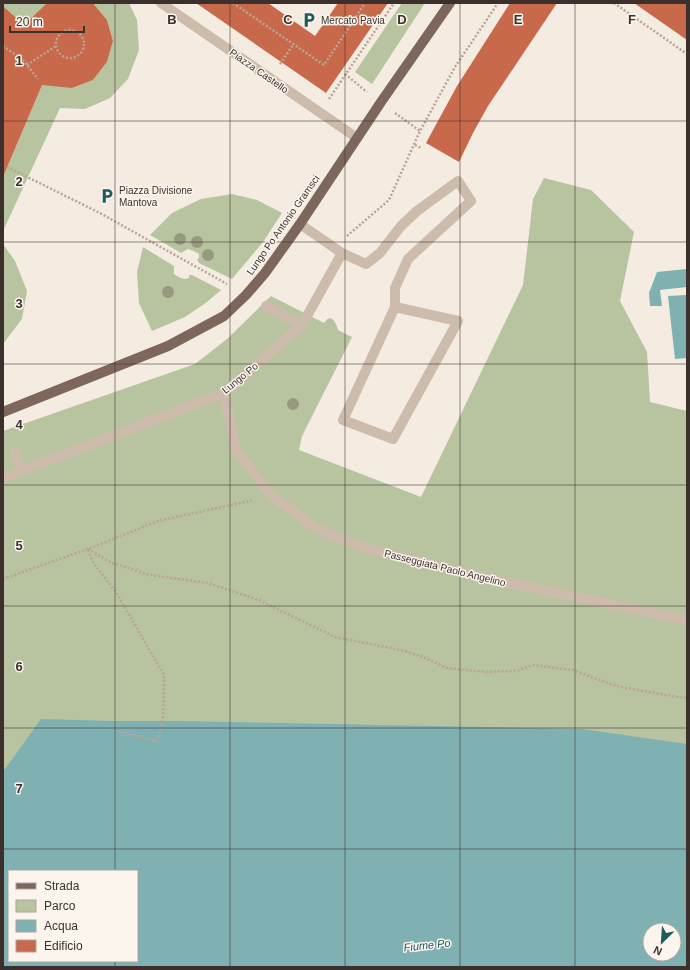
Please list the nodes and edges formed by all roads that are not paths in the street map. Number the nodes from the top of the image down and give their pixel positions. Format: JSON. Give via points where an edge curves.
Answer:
{"nodes":[{"id":1,"x":161,"y":3,"type":"edge"},
{"id":2,"x":450,"y":3,"type":"edge"},
{"id":3,"x":357,"y":138,"type":"junction"},
{"id":4,"x":300,"y":224,"type":"junction"},
{"id":5,"x":338,"y":250,"type":"junction"},
{"id":6,"x":266,"y":306,"type":"dead end"},
{"id":7,"x":395,"y":307,"type":"junction"},
{"id":8,"x":302,"y":325,"type":"junction"},
{"id":9,"x":224,"y":393,"type":"junction"},
{"id":10,"x":3,"y":412,"type":"edge"},
{"id":11,"x":15,"y":453,"type":"dead end"},
{"id":12,"x":22,"y":471,"type":"junction"},
{"id":13,"x":3,"y":478,"type":"edge"},
{"id":14,"x":687,"y":620,"type":"edge"}],
"edges":[{"from":1,"to":3,"type":"street","name":"Piazza Castello"},
{"from":2,"to":3,"type":"main road","name":"Lungo Po Antonio Gramsci"},
{"from":3,"to":4,"type":"main road","name":"Lungo Po Antonio Gramsci"},
{"from":4,"to":5,"type":"street"},
{"from":4,"to":10,"type":"main road","name":"Lungo Po Antonio Gramsci","via":[[265,273],[224,316],[168,346]]},
{"from":5,"to":7,"type":"street","via":[[366,264],[380,253],[401,226],[458,181],[471,201],[408,260],[395,288]]},
{"from":5,"to":8,"type":"street","name":"Lungo Po"},
{"from":6,"to":8,"type":"street"},
{"from":7,"to":7,"type":"street","via":[[343,420],[393,439],[458,322]]},
{"from":8,"to":9,"type":"street","name":"Lungo Po"},
{"from":9,"to":12,"type":"street","name":"Lungo Po"},
{"from":9,"to":14,"type":"street","name":"Passeggiata Paolo Angelino","via":[[236,450],[272,496],[316,528],[358,546],[489,579]]},
{"from":11,"to":12,"type":"street"},
{"from":12,"to":13,"type":"street","name":"Lungo Po"}]}
